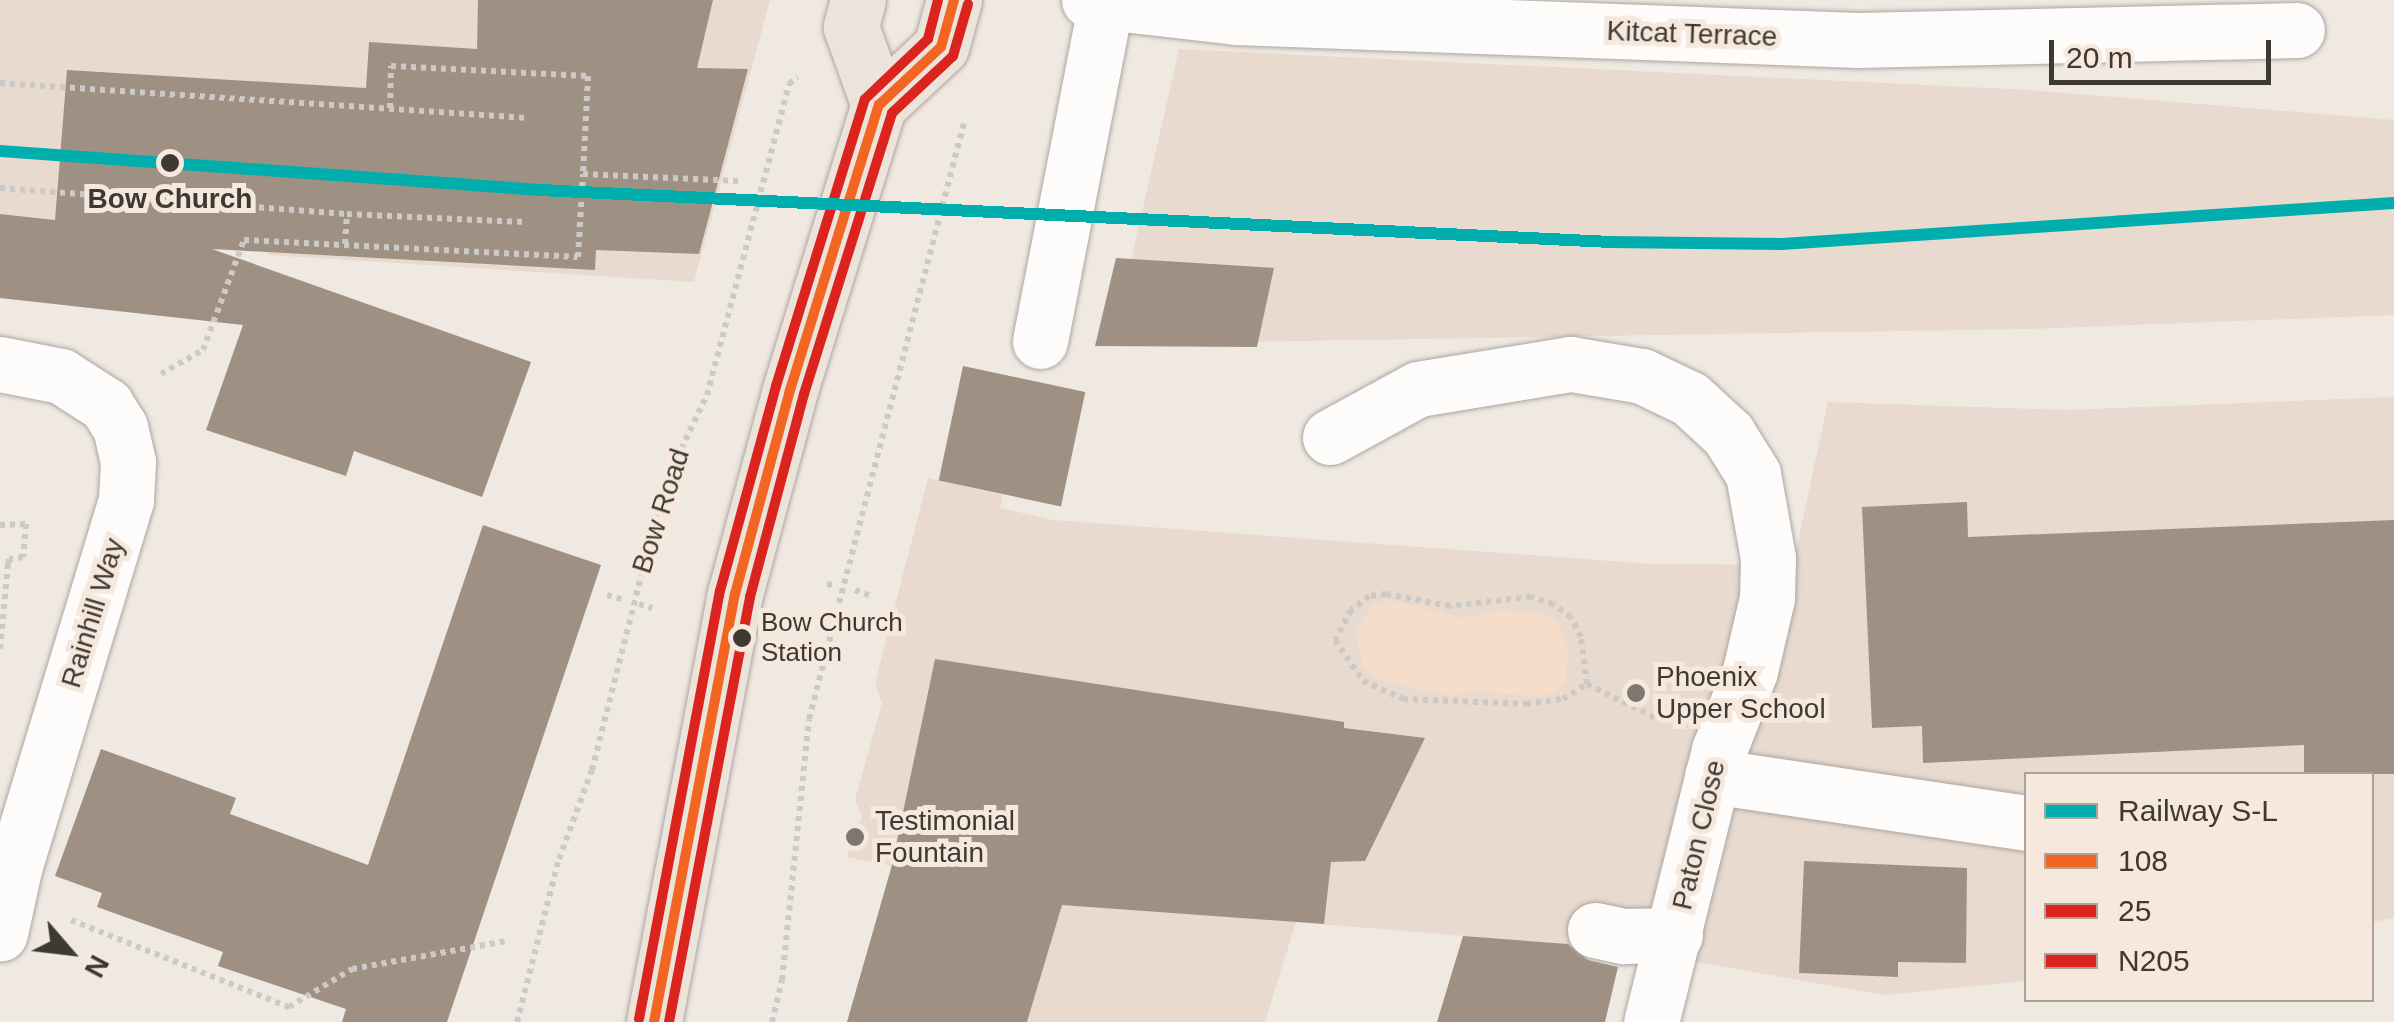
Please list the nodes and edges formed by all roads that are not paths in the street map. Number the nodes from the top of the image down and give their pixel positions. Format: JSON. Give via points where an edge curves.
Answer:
{"nodes":[{"id":1,"x":1097,"y":1,"type":"edge"},
{"id":2,"x":854,"y":13,"type":"edge"},
{"id":3,"x":1858,"y":20,"type":"edge"},
{"id":4,"x":947,"y":23,"type":"edge"},
{"id":5,"x":2297,"y":30,"type":"dead end"},
{"id":6,"x":879,"y":106,"type":"junction"},
{"id":7,"x":1040,"y":342,"type":"dead end"},
{"id":8,"x":0,"y":364,"type":"edge"},
{"id":9,"x":1330,"y":437,"type":"dead end"},
{"id":10,"x":1715,"y":763,"type":"junction"},
{"id":11,"x":2024,"y":823,"type":"edge"},
{"id":12,"x":5,"y":914,"type":"edge"},
{"id":13,"x":1595,"y":930,"type":"dead end"},
{"id":14,"x":1675,"y":935,"type":"junction"},
{"id":15,"x":1654,"y":1004,"type":"edge"},
{"id":16,"x":654,"y":1022,"type":"edge"}],
"edges":[{"from":1,"to":3,"type":"street","name":"Kitcat Terrace","via":[[1235,17]]},
{"from":1,"to":7,"type":"street"},
{"from":2,"to":6,"type":"highway"},
{"from":3,"to":5,"type":"street","name":"Kitcat Terrace"},
{"from":4,"to":6,"type":"highway"},
{"from":6,"to":16,"type":"highway","via":[[735,594]]},
{"from":8,"to":12,"type":"street","name":"Rainhill Way","via":[[62,376],[106,405],[120,427],[128,462],[126,500]]},
{"from":9,"to":10,"type":"street","name":"Paton Close","via":[[1418,389],[1572,364],[1642,376],[1690,400],[1728,434],[1753,474],[1768,558],[1767,598],[1750,671]]},
{"from":10,"to":11,"type":"street"},
{"from":10,"to":14,"type":"street","name":"Paton Close"},
{"from":13,"to":14,"type":"street"},
{"from":14,"to":15,"type":"street","name":"Paton Close"}]}
